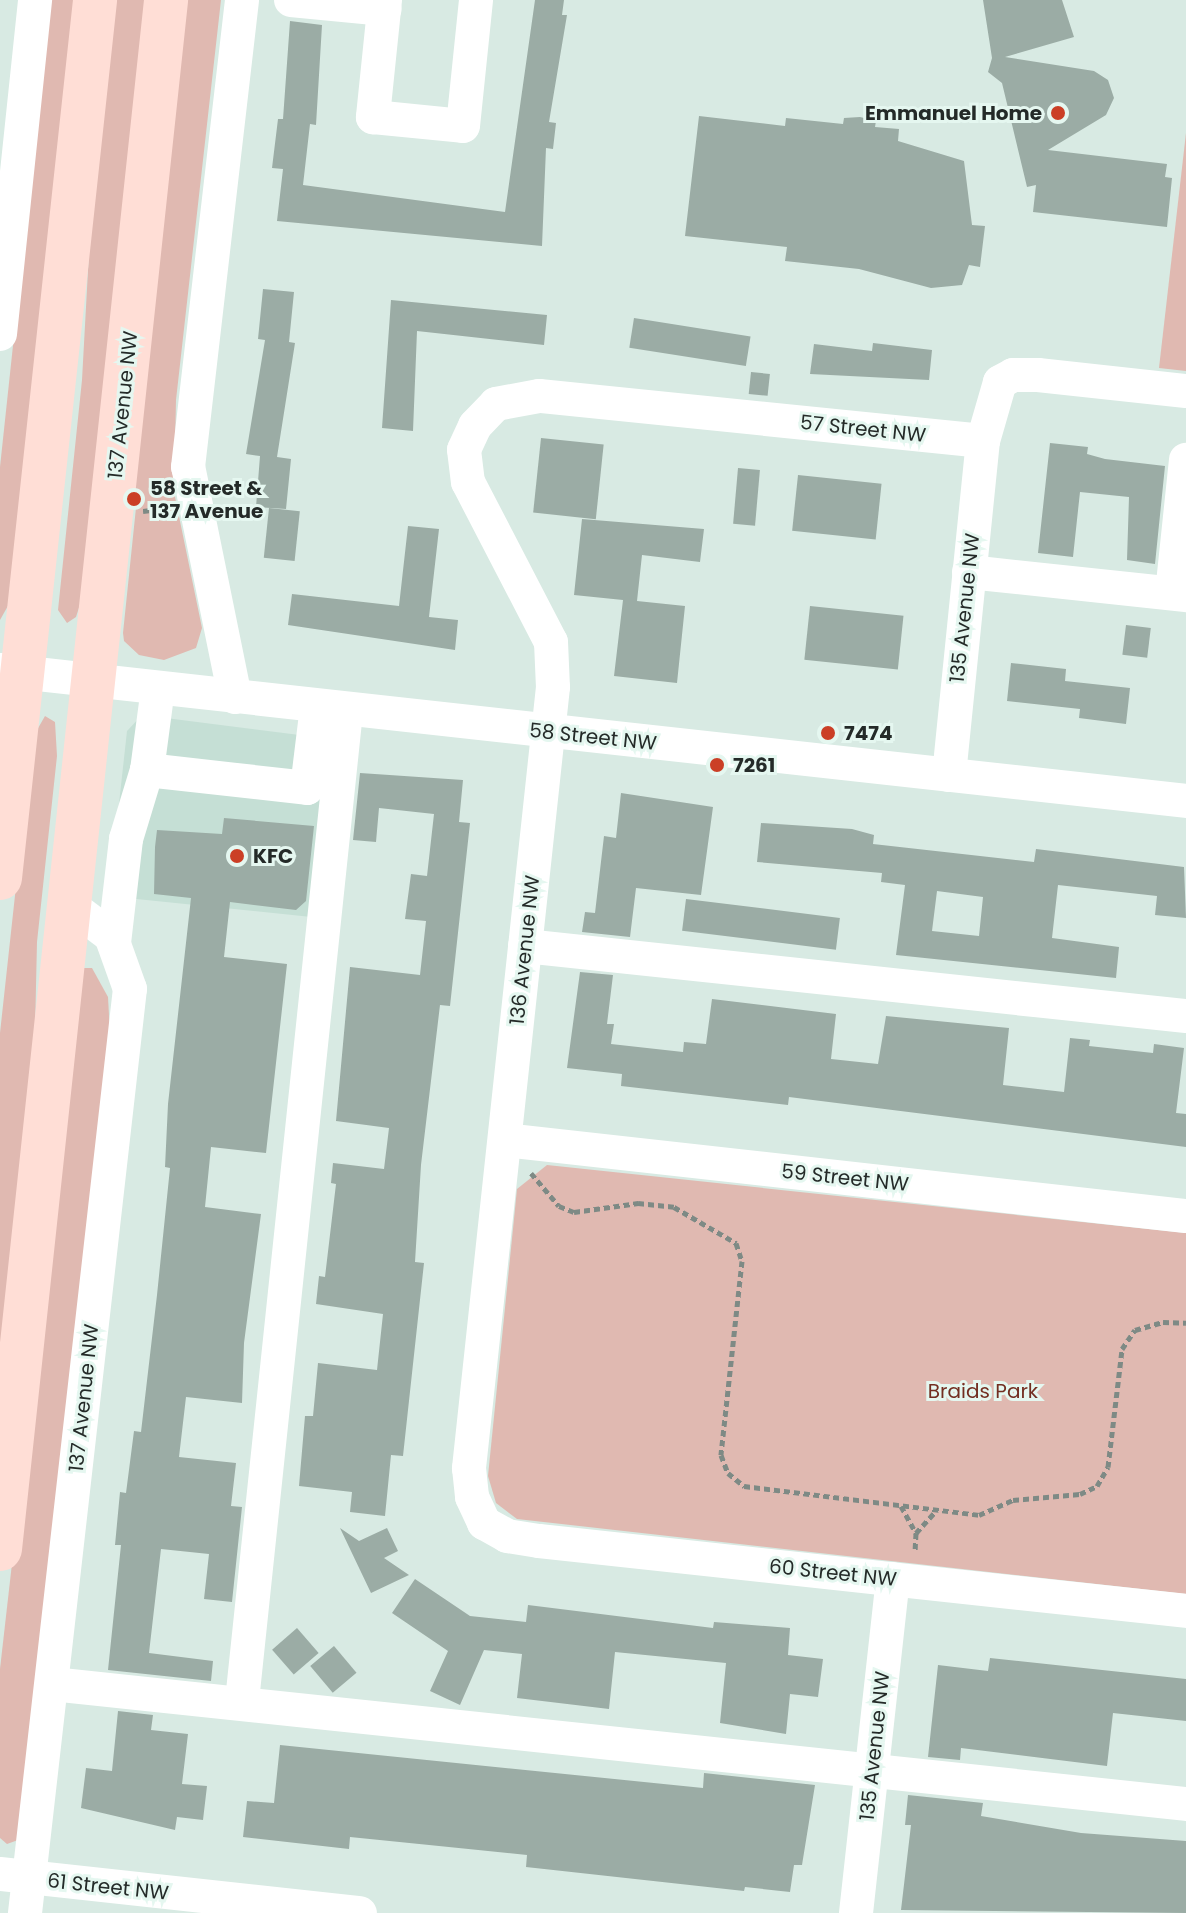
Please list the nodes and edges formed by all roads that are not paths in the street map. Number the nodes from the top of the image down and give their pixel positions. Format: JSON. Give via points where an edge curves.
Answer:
{"nodes":[{"id":1,"x":35,"y":0,"type":"edge"},
{"id":2,"x":95,"y":0,"type":"edge"},
{"id":3,"x":166,"y":0,"type":"edge"},
{"id":4,"x":242,"y":0,"type":"edge"},
{"id":5,"x":291,"y":0,"type":"edge"},
{"id":6,"x":476,"y":0,"type":"edge"},
{"id":7,"x":385,"y":5,"type":"edge"},
{"id":8,"x":0,"y":334,"type":"edge"},
{"id":9,"x":1186,"y":391,"type":"edge"},
{"id":10,"x":496,"y":404,"type":"joint"},
{"id":11,"x":983,"y":441,"type":"junction"},
{"id":12,"x":1186,"y":460,"type":"edge"},
{"id":13,"x":969,"y":572,"type":"junction"},
{"id":14,"x":1179,"y":594,"type":"edge"},
{"id":15,"x":10,"y":671,"type":"edge"},
{"id":16,"x":94,"y":681,"type":"junction"},
{"id":17,"x":158,"y":688,"type":"junction"},
{"id":18,"x":235,"y":697,"type":"junction"},
{"id":19,"x":332,"y":709,"type":"junction"},
{"id":20,"x":550,"y":732,"type":"junction"},
{"id":21,"x":147,"y":770,"type":"junction"},
{"id":22,"x":949,"y":775,"type":"junction"},
{"id":23,"x":1186,"y":801,"type":"edge"},
{"id":24,"x":0,"y":878,"type":"edge"},
{"id":25,"x":71,"y":906,"type":"junction"},
{"id":26,"x":114,"y":943,"type":"junction"},
{"id":27,"x":525,"y":946,"type":"junction"},
{"id":28,"x":1186,"y":1016,"type":"edge"},
{"id":29,"x":505,"y":1140,"type":"junction"},
{"id":30,"x":1186,"y":1216,"type":"edge"},
{"id":31,"x":484,"y":1523,"type":"joint"},
{"id":32,"x":0,"y":1549,"type":"edge"},
{"id":33,"x":893,"y":1579,"type":"junction"},
{"id":34,"x":1186,"y":1611,"type":"edge"},
{"id":35,"x":52,"y":1684,"type":"junction"},
{"id":36,"x":242,"y":1701,"type":"junction"},
{"id":37,"x":873,"y":1771,"type":"junction"},
{"id":38,"x":1186,"y":1804,"type":"edge"},
{"id":39,"x":15,"y":1876,"type":"edge"},
{"id":40,"x":221,"y":1906,"type":"edge"},
{"id":41,"x":25,"y":1913,"type":"edge"},
{"id":42,"x":360,"y":1913,"type":"edge"},
{"id":43,"x":856,"y":1913,"type":"edge"}],
"edges":[{"from":1,"to":8,"type":"street"},
{"from":2,"to":15,"type":"main road"},
{"from":3,"to":16,"type":"main road","name":"137 Avenue NW"},
{"from":4,"to":18,"type":"street","via":[[188,467]]},
{"from":5,"to":7,"type":"street"},
{"from":6,"to":7,"type":"street","via":[[463,126],[373,117]]},
{"from":9,"to":11,"type":"street","via":[[1013,375],[1000,382]]},
{"from":10,"to":11,"type":"street","name":"57 Street NW","via":[[539,396]]},
{"from":10,"to":20,"type":"street","name":"136 Avenue NW","via":[[475,426],[464,450],[468,482],[551,642]]},
{"from":11,"to":13,"type":"street","name":"135 Avenue NW"},
{"from":12,"to":14,"type":"street"},
{"from":13,"to":14,"type":"street"},
{"from":13,"to":22,"type":"street","name":"135 Avenue NW"},
{"from":15,"to":16,"type":"street","name":"58 Street NW"},
{"from":15,"to":24,"type":"main road"},
{"from":16,"to":17,"type":"street","name":"58 Street NW"},
{"from":16,"to":25,"type":"main road","name":"137 Avenue NW"},
{"from":17,"to":18,"type":"street","name":"58 Street NW"},
{"from":17,"to":21,"type":"street"},
{"from":18,"to":19,"type":"street","name":"58 Street NW"},
{"from":19,"to":20,"type":"street","name":"58 Street NW"},
{"from":19,"to":21,"type":"street","via":[[307,788]]},
{"from":19,"to":36,"type":"street"},
{"from":20,"to":22,"type":"street","name":"58 Street NW"},
{"from":20,"to":27,"type":"street","name":"136 Avenue NW"},
{"from":21,"to":26,"type":"street","via":[[126,839]]},
{"from":22,"to":23,"type":"street","name":"58 Street NW"},
{"from":25,"to":26,"type":"street","name":"137 Avenue NW","via":[[99,923]]},
{"from":25,"to":32,"type":"main road","name":"137 Avenue NW"},
{"from":26,"to":35,"type":"street","name":"137 Avenue NW","via":[[130,989]]},
{"from":27,"to":28,"type":"street"},
{"from":27,"to":29,"type":"street","name":"136 Avenue NW"},
{"from":29,"to":30,"type":"street","name":"59 Street NW"},
{"from":29,"to":31,"type":"street","name":"136 Avenue NW","via":[[469,1468],[472,1497]]},
{"from":31,"to":33,"type":"street","name":"60 Street NW","via":[[507,1536],[539,1541]]},
{"from":33,"to":34,"type":"street","name":"60 Street NW"},
{"from":33,"to":37,"type":"street","name":"135 Avenue NW"},
{"from":35,"to":36,"type":"street"},
{"from":35,"to":39,"type":"street","name":"137 Avenue NW"},
{"from":36,"to":37,"type":"street"},
{"from":37,"to":38,"type":"street"},
{"from":37,"to":43,"type":"street","name":"135 Avenue NW"},
{"from":39,"to":40,"type":"street","name":"61 Street NW"},
{"from":39,"to":41,"type":"street","name":"137 Avenue NW"},
{"from":40,"to":42,"type":"street","name":"61 Street NW"}]}
